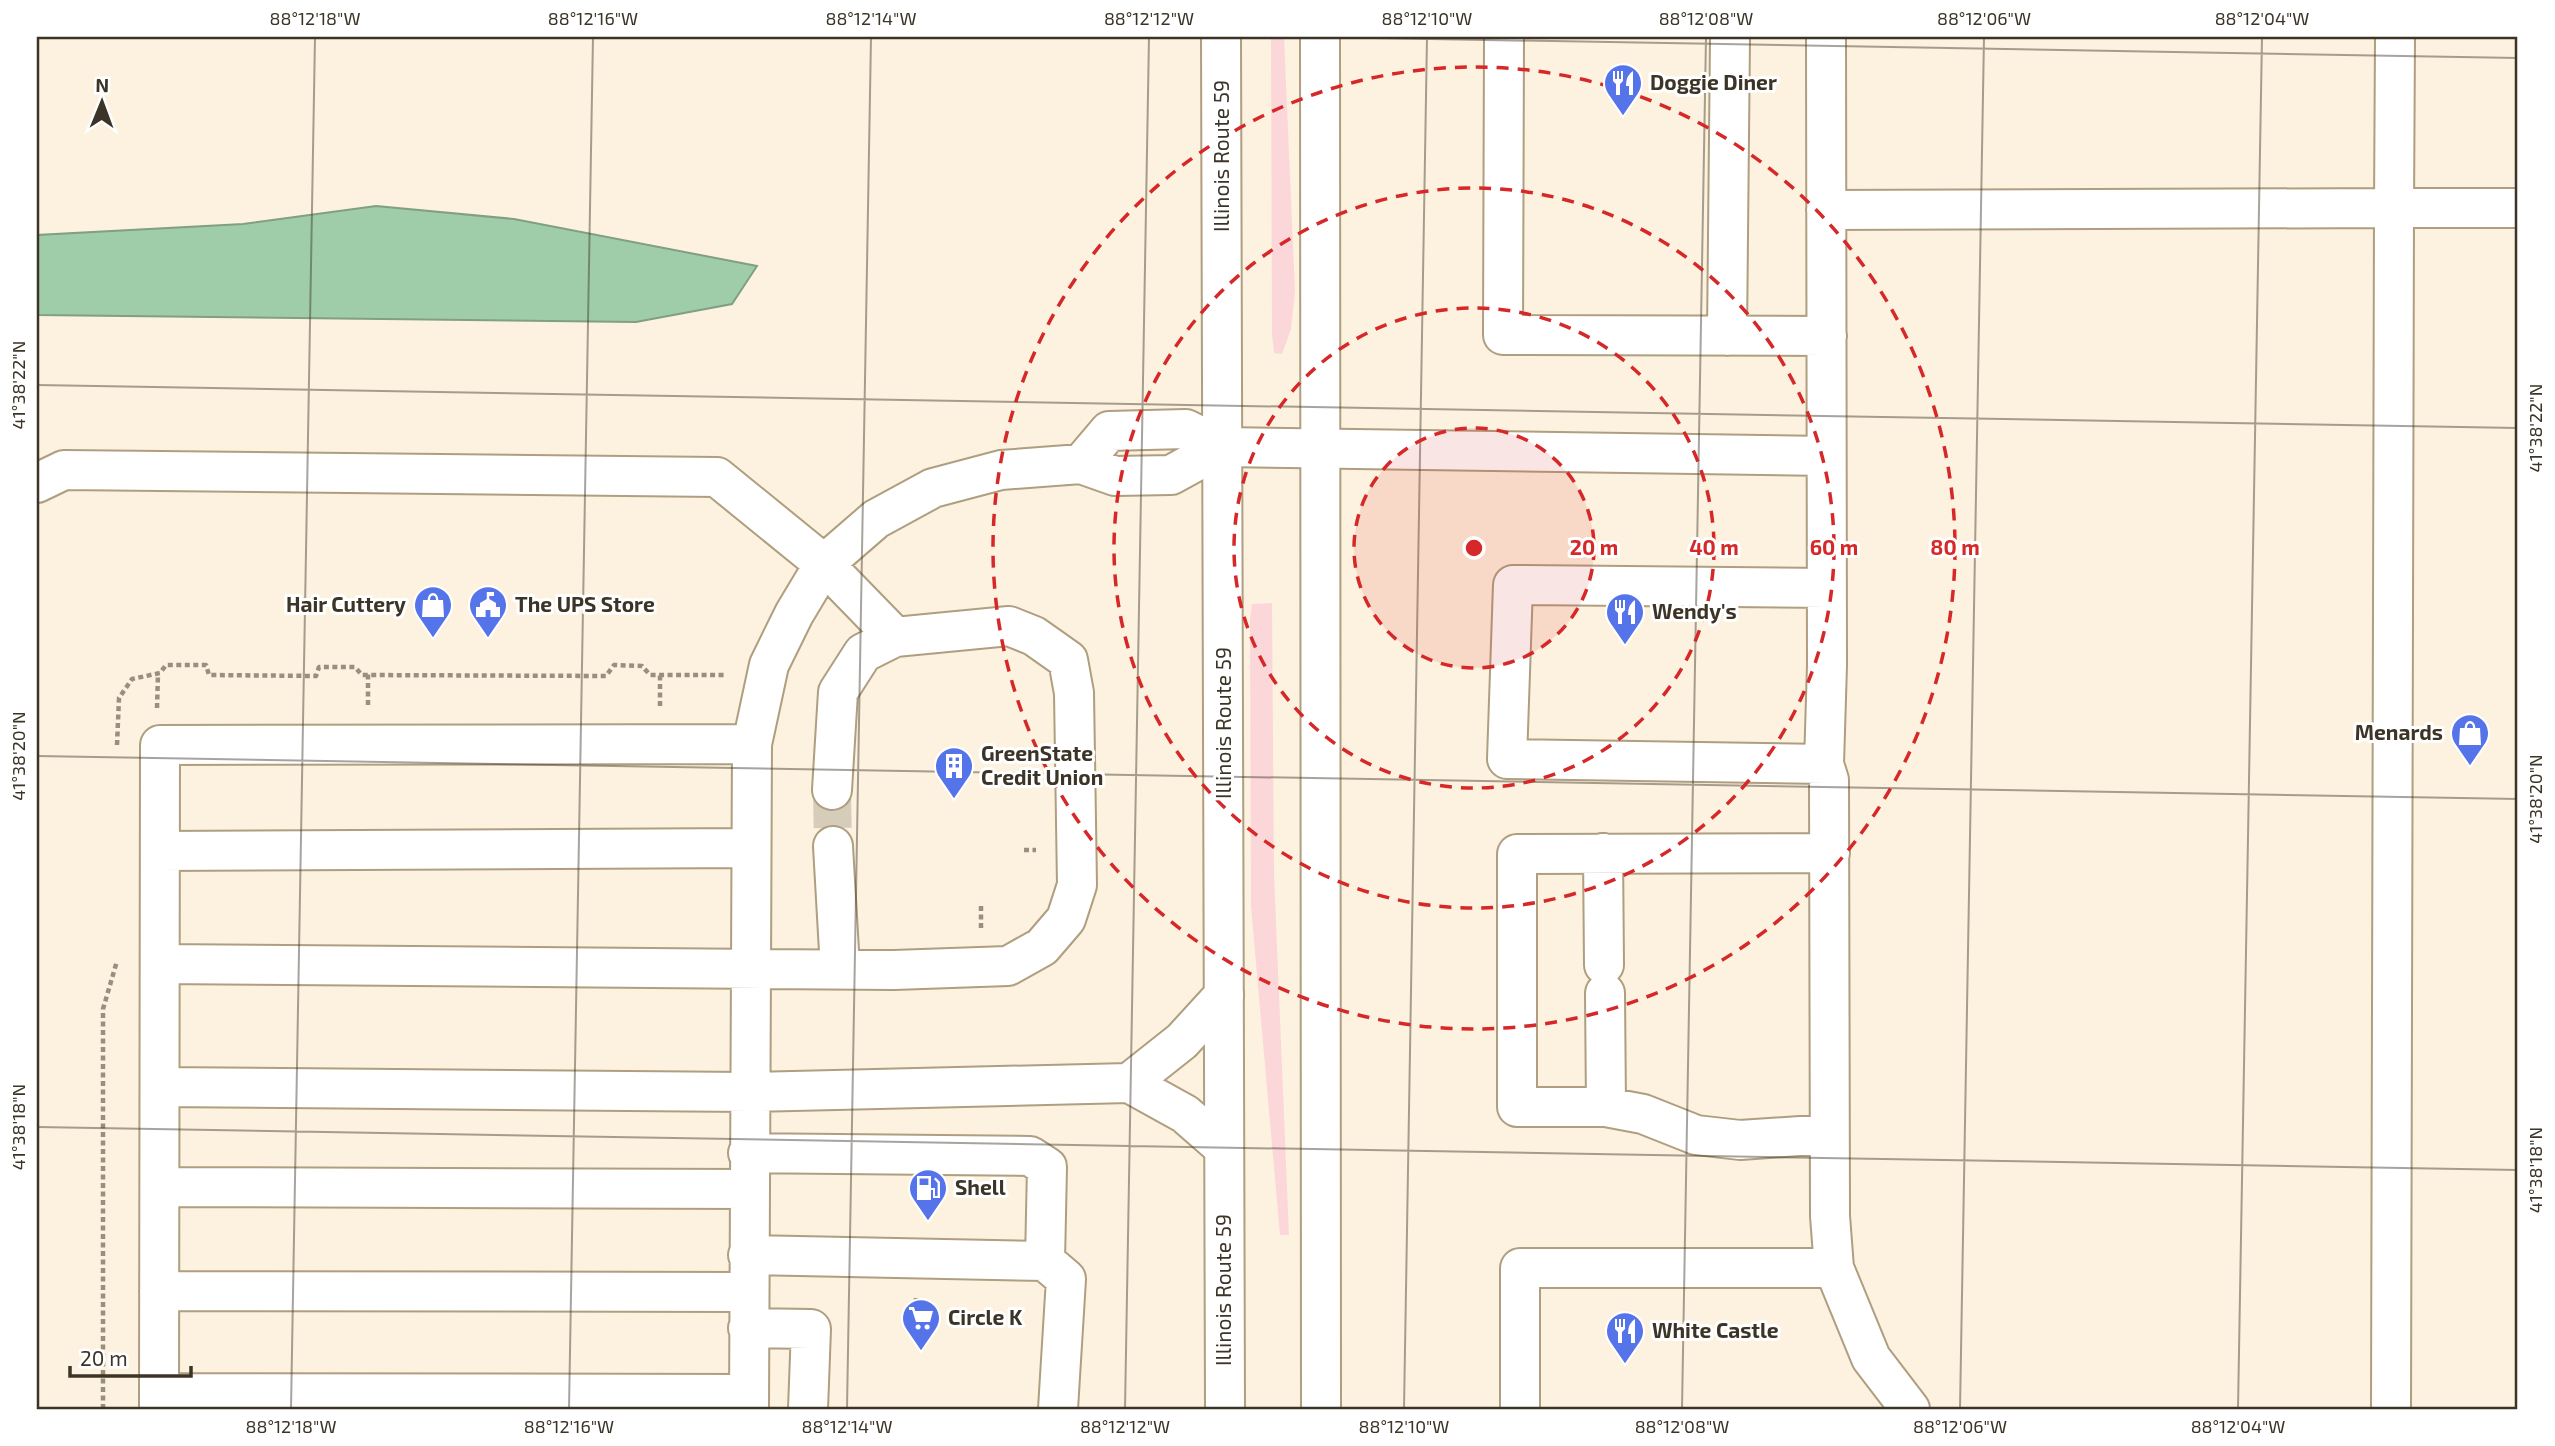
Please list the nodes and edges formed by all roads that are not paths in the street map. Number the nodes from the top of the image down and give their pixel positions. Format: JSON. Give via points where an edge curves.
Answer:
{"nodes":[{"id":1,"x":1221,"y":37,"type":"edge"},
{"id":2,"x":1320,"y":37,"type":"edge"},
{"id":3,"x":1504,"y":37,"type":"edge"},
{"id":4,"x":1730,"y":37,"type":"edge"},
{"id":5,"x":1826,"y":37,"type":"edge"},
{"id":6,"x":2395,"y":37,"type":"edge"},
{"id":7,"x":2394,"y":208,"type":"junction"},
{"id":8,"x":2518,"y":208,"type":"edge"},
{"id":9,"x":1826,"y":210,"type":"junction"},
{"id":10,"x":1727,"y":335,"type":"junction"},
{"id":11,"x":1827,"y":336,"type":"junction"},
{"id":12,"x":1222,"y":447,"type":"junction"},
{"id":13,"x":1320,"y":450,"type":"junction"},
{"id":14,"x":1825,"y":456,"type":"junction"},
{"id":15,"x":37,"y":483,"type":"edge"},
{"id":16,"x":824,"y":564,"type":"junction"},
{"id":17,"x":1827,"y":587,"type":"junction"},
{"id":18,"x":895,"y":637,"type":"junction"},
{"id":19,"x":752,"y":744,"type":"junction"},
{"id":20,"x":1824,"y":764,"type":"junction"},
{"id":21,"x":832,"y":790,"type":"tunnel mouth"},
{"id":22,"x":834,"y":846,"type":"tunnel mouth"},
{"id":23,"x":750,"y":848,"type":"junction"},
{"id":24,"x":160,"y":851,"type":"junction"},
{"id":25,"x":1603,"y":853,"type":"junction"},
{"id":26,"x":1830,"y":853,"type":"junction"},
{"id":27,"x":160,"y":964,"type":"junction"},
{"id":28,"x":749,"y":968,"type":"junction"},
{"id":29,"x":840,"y":970,"type":"junction"},
{"id":30,"x":1224,"y":995,"type":"junction"},
{"id":31,"x":1129,"y":1083,"type":"junction"},
{"id":32,"x":160,"y":1087,"type":"junction"},
{"id":33,"x":748,"y":1092,"type":"junction"},
{"id":34,"x":1606,"y":1107,"type":"junction"},
{"id":35,"x":1829,"y":1133,"type":"junction"},
{"id":36,"x":1224,"y":1148,"type":"junction"},
{"id":37,"x":748,"y":1171,"type":"junction"},
{"id":38,"x":160,"y":1187,"type":"junction"},
{"id":39,"x":1045,"y":1261,"type":"junction"},
{"id":40,"x":1834,"y":1268,"type":"junction"},
{"id":41,"x":159,"y":1291,"type":"junction"},
{"id":42,"x":748,"y":1292,"type":"junction"},
{"id":43,"x":159,"y":1401,"type":"edge"},
{"id":44,"x":749,"y":1402,"type":"edge"},
{"id":45,"x":808,"y":1409,"type":"edge"},
{"id":46,"x":1058,"y":1409,"type":"edge"},
{"id":47,"x":1225,"y":1409,"type":"edge"},
{"id":48,"x":1321,"y":1409,"type":"edge"},
{"id":49,"x":1520,"y":1409,"type":"edge"},
{"id":50,"x":1910,"y":1409,"type":"edge"},
{"id":51,"x":2391,"y":1409,"type":"edge"}],
"edges":[{"from":1,"to":12,"type":"main road","name":"Illinois Route 59"},
{"from":2,"to":13,"type":"main road"},
{"from":3,"to":10,"type":"main road","via":[[1503,335]]},
{"from":4,"to":10,"type":"main road"},
{"from":5,"to":9,"type":"main road"},
{"from":6,"to":7,"type":"main road"},
{"from":7,"to":8,"type":"main road"},
{"from":7,"to":9,"type":"main road"},
{"from":7,"to":51,"type":"main road"},
{"from":9,"to":11,"type":"main road"},
{"from":10,"to":11,"type":"main road"},
{"from":11,"to":14,"type":"main road"},
{"from":12,"to":13,"type":"main road"},
{"from":12,"to":16,"type":"main road","via":[[1171,475],[1115,476],[1082,464],[1001,470],[933,488],[876,519]]},
{"from":12,"to":30,"type":"main road","name":"Illinois Route 59"},
{"from":13,"to":14,"type":"main road"},
{"from":13,"to":48,"type":"main road"},
{"from":14,"to":17,"type":"main road"},
{"from":15,"to":16,"type":"main road","via":[[64,470],[717,477]]},
{"from":16,"to":18,"type":"main road"},
{"from":16,"to":19,"type":"main road","via":[[769,664]]},
{"from":17,"to":20,"type":"main road"},
{"from":17,"to":20,"type":"main road","via":[[1513,585],[1507,759]]},
{"from":18,"to":21,"type":"main road","via":[[863,653],[838,692]]},
{"from":18,"to":29,"type":"main road","via":[[1009,626],[1034,636],[1068,660],[1074,692],[1077,885],[1066,919],[1042,947],[1008,966]]},
{"from":19,"to":23,"type":"main road"},
{"from":19,"to":24,"type":"main road","via":[[160,745]]},
{"from":20,"to":26,"type":"main road","via":[[1829,780]]},
{"from":22,"to":29,"type":"main road"},
{"from":23,"to":24,"type":"main road"},
{"from":23,"to":28,"type":"main road"},
{"from":24,"to":27,"type":"main road"},
{"from":25,"to":26,"type":"main road"},
{"from":25,"to":34,"type":"main road"},
{"from":25,"to":34,"type":"main road","via":[[1517,854],[1517,1107]]},
{"from":26,"to":35,"type":"main road"},
{"from":27,"to":28,"type":"main road"},
{"from":27,"to":32,"type":"main road"},
{"from":28,"to":29,"type":"main road"},
{"from":28,"to":33,"type":"main road"},
{"from":30,"to":31,"type":"main road","via":[[1182,1041]]},
{"from":30,"to":36,"type":"main road","name":"Illinois Route 59"},
{"from":31,"to":33,"type":"main road"},
{"from":31,"to":36,"type":"main road","via":[[1185,1114]]},
{"from":32,"to":33,"type":"main road"},
{"from":32,"to":38,"type":"main road"},
{"from":33,"to":37,"type":"main road"},
{"from":34,"to":35,"type":"main road","via":[[1643,1114],[1696,1135],[1740,1140]]},
{"from":35,"to":40,"type":"main road"},
{"from":36,"to":47,"type":"main road","name":"Illinois Route 59"},
{"from":37,"to":38,"type":"main road"},
{"from":37,"to":39,"type":"main road","via":[[1030,1156],[1047,1167]]},
{"from":37,"to":42,"type":"main road"},
{"from":38,"to":41,"type":"main road"},
{"from":39,"to":42,"type":"main road"},
{"from":39,"to":46,"type":"main road","via":[[1066,1279]]},
{"from":40,"to":49,"type":"main road","via":[[1520,1268]]},
{"from":40,"to":50,"type":"main road","via":[[1871,1358]]},
{"from":41,"to":42,"type":"main road"},
{"from":41,"to":43,"type":"main road"},
{"from":42,"to":44,"type":"main road"},
{"from":42,"to":45,"type":"main road","via":[[811,1329]]},
{"from":43,"to":44,"type":"main road"}]}
